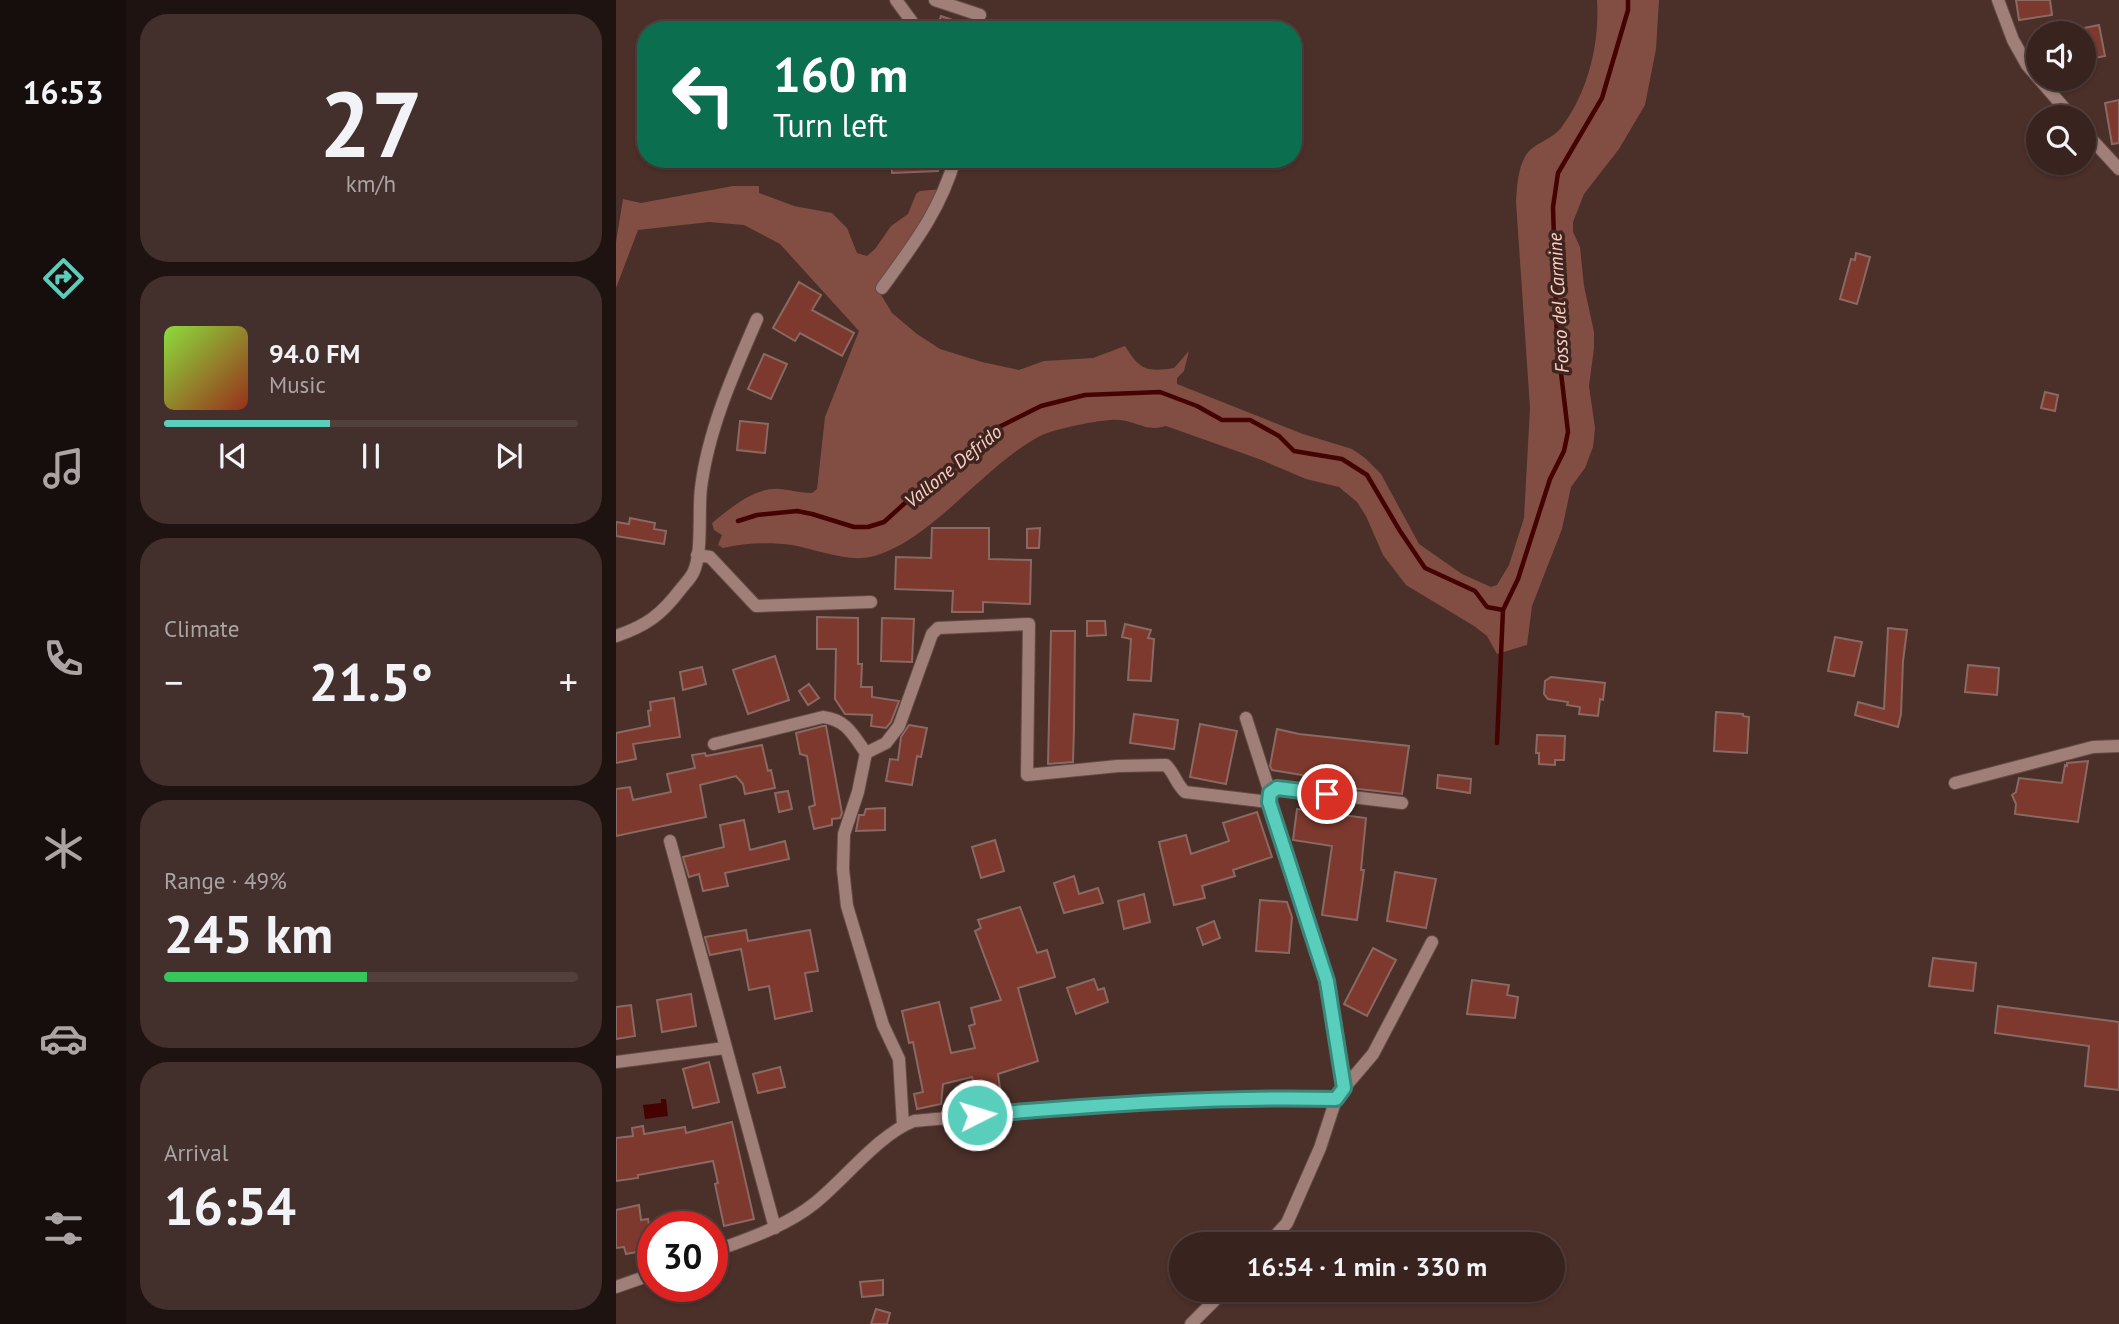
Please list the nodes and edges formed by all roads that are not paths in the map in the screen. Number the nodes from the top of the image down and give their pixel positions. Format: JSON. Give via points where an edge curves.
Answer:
{"nodes":[{"id":1,"x":897,"y":0,"type":"edge"},
{"id":2,"x":935,"y":0,"type":"edge"},
{"id":3,"x":1998,"y":0,"type":"edge"},
{"id":4,"x":980,"y":15,"type":"dead end"},
{"id":5,"x":912,"y":21,"type":"edge"},
{"id":6,"x":2062,"y":105,"type":"edge"},
{"id":7,"x":2096,"y":144,"type":"edge"},
{"id":8,"x":952,"y":168,"type":"edge"},
{"id":9,"x":2119,"y":169,"type":"edge"},
{"id":10,"x":882,"y":288,"type":"dead end"},
{"id":11,"x":757,"y":320,"type":"dead end"},
{"id":12,"x":697,"y":555,"type":"junction"},
{"id":13,"x":870,"y":602,"type":"dead end"},
{"id":14,"x":616,"y":636,"type":"edge"},
{"id":15,"x":1246,"y":718,"type":"dead end"},
{"id":16,"x":714,"y":744,"type":"dead end"},
{"id":17,"x":2119,"y":746,"type":"edge"},
{"id":18,"x":866,"y":753,"type":"junction"},
{"id":19,"x":1955,"y":783,"type":"dead end"},
{"id":20,"x":1270,"y":798,"type":"junction"},
{"id":21,"x":1402,"y":803,"type":"dead end"},
{"id":22,"x":670,"y":841,"type":"dead end"},
{"id":23,"x":1432,"y":942,"type":"dead end"},
{"id":24,"x":725,"y":1048,"type":"junction"},
{"id":25,"x":616,"y":1062,"type":"edge"},
{"id":26,"x":1344,"y":1088,"type":"junction"},
{"id":27,"x":1336,"y":1099,"type":"junction"},
{"id":28,"x":903,"y":1125,"type":"junction"},
{"id":29,"x":775,"y":1228,"type":"junction"},
{"id":30,"x":1279,"y":1232,"type":"edge"},
{"id":31,"x":728,"y":1246,"type":"edge"},
{"id":32,"x":637,"y":1280,"type":"edge"},
{"id":33,"x":616,"y":1287,"type":"edge"},
{"id":34,"x":1214,"y":1302,"type":"edge"},
{"id":35,"x":1191,"y":1324,"type":"edge"}],
"edges":[{"from":1,"to":5,"type":"street"},
{"from":2,"to":4,"type":"street"},
{"from":3,"to":6,"type":"street","via":[[2027,65]]},
{"from":7,"to":9,"type":"street"},
{"from":8,"to":10,"type":"street","via":[[934,214]]},
{"from":11,"to":12,"type":"street","via":[[710,446],[701,487]]},
{"from":12,"to":13,"type":"street","via":[[710,557],[756,606]]},
{"from":12,"to":14,"type":"street","via":[[694,572],[666,608],[635,630]]},
{"from":15,"to":20,"type":"street"},
{"from":16,"to":18,"type":"street","via":[[823,717],[845,725]]},
{"from":17,"to":19,"type":"street","via":[[2093,747]]},
{"from":18,"to":20,"type":"street","via":[[886,743],[899,726],[938,628],[1029,624],[1027,775],[1166,765],[1185,792]]},
{"from":18,"to":28,"type":"street","via":[[844,834],[846,906],[883,1025],[899,1059]]},
{"from":20,"to":21,"type":"street","via":[[1277,788]]},
{"from":20,"to":26,"type":"street","via":[[1327,981]]},
{"from":22,"to":24,"type":"street"},
{"from":23,"to":26,"type":"street","via":[[1373,1054]]},
{"from":24,"to":25,"type":"street"},
{"from":24,"to":29,"type":"street"},
{"from":26,"to":27,"type":"street"},
{"from":27,"to":28,"type":"street","via":[[1104,1104],[926,1119]]},
{"from":27,"to":30,"type":"street","via":[[1320,1148]]},
{"from":28,"to":29,"type":"street","via":[[812,1206]]},
{"from":29,"to":31,"type":"street"},
{"from":32,"to":33,"type":"street"},
{"from":34,"to":35,"type":"street"}]}
